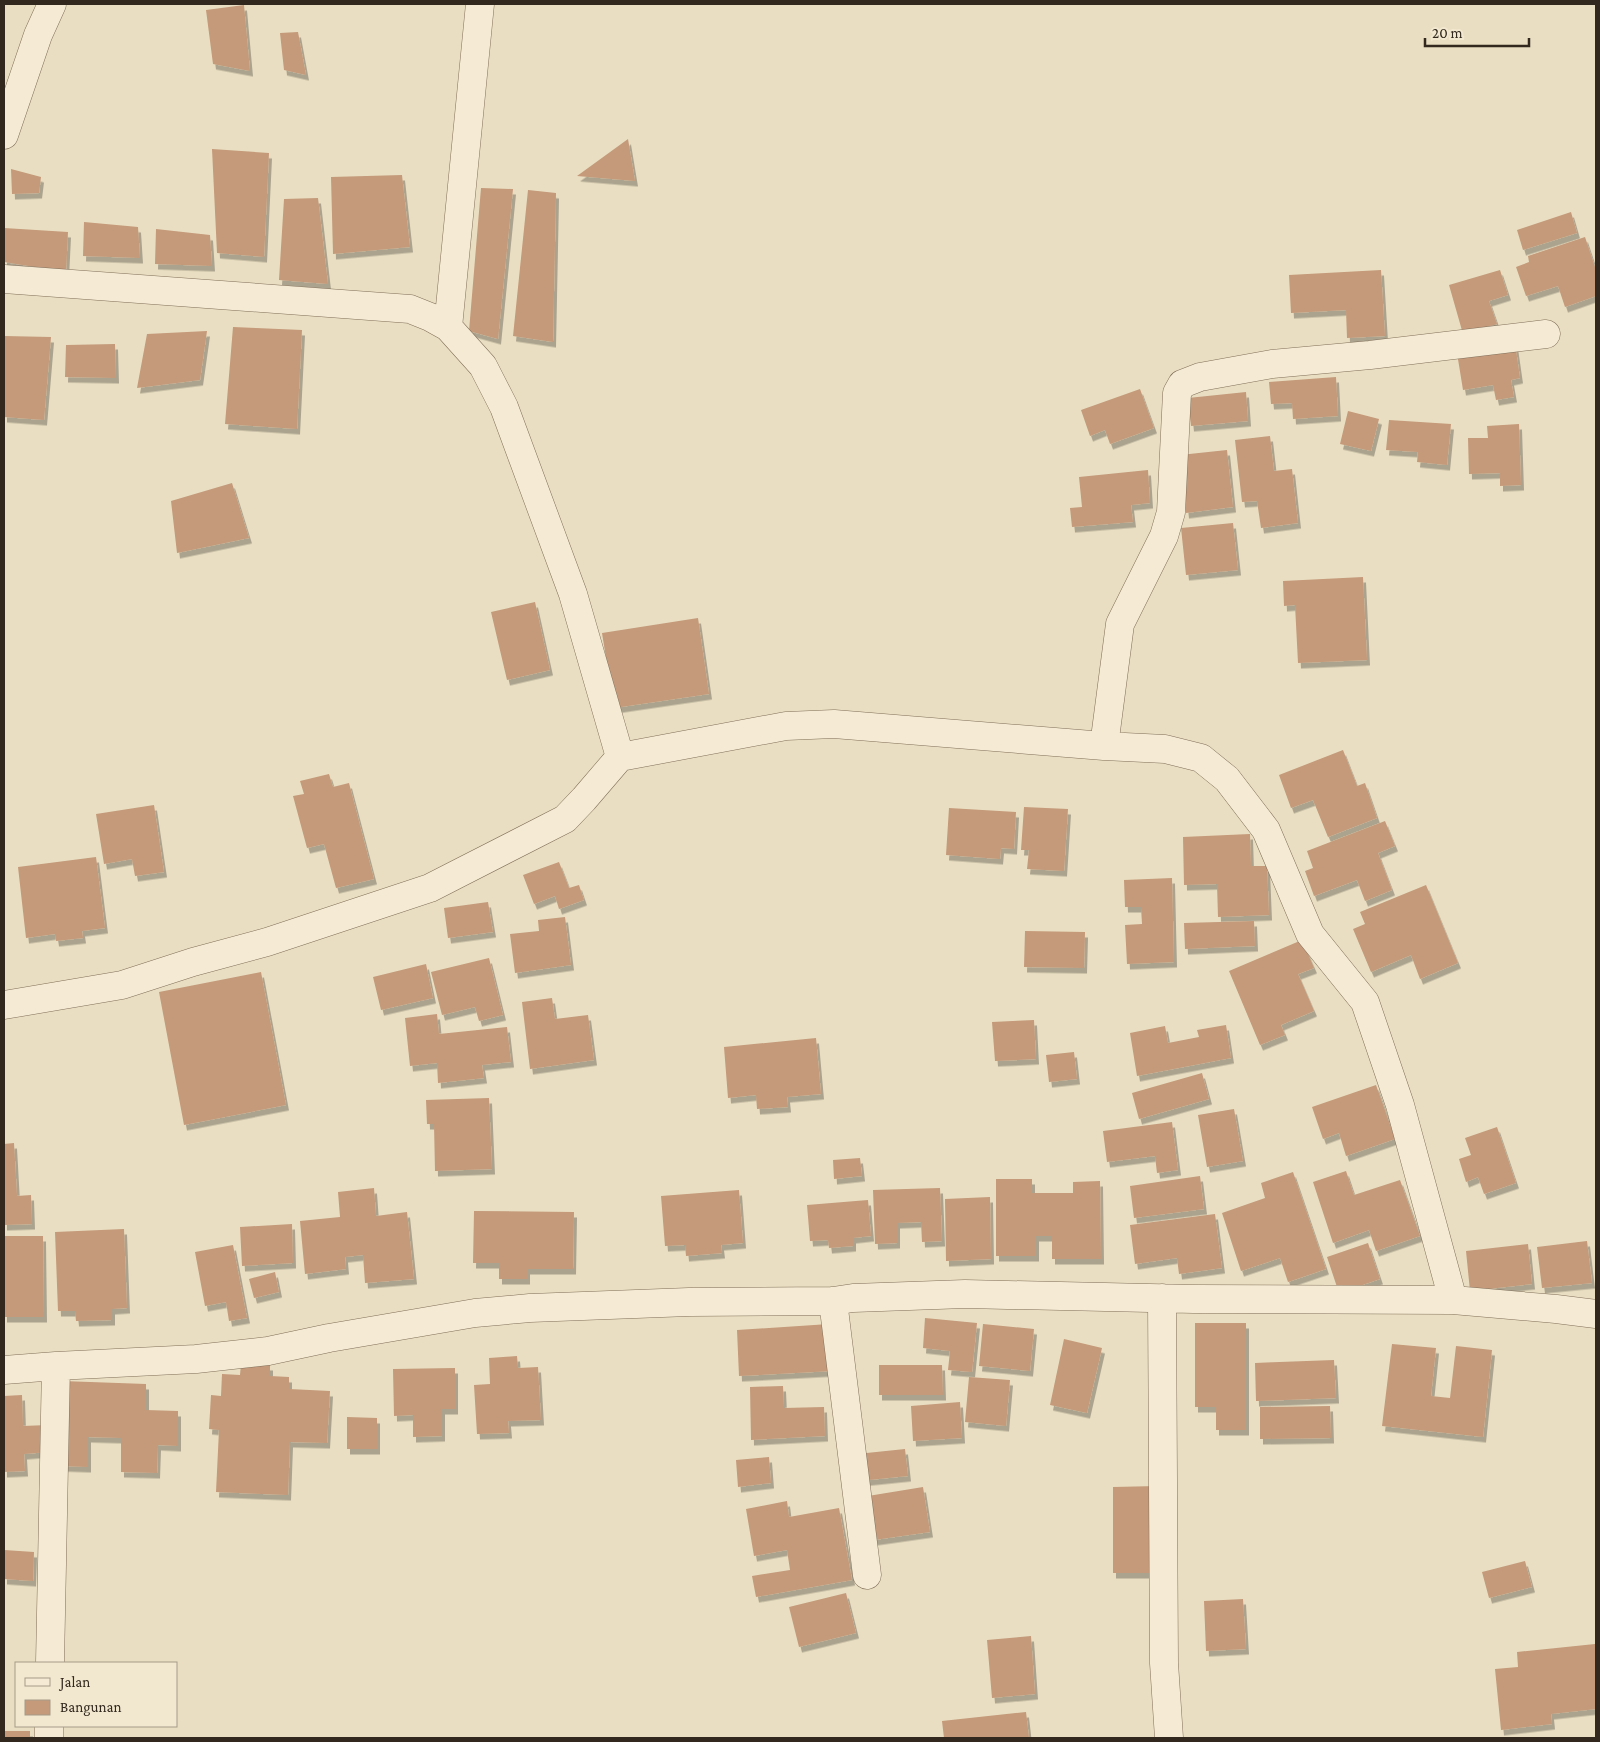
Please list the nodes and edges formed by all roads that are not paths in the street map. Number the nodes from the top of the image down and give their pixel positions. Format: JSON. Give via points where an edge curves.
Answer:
{"nodes":[{"id":1,"x":52,"y":4,"type":"edge"},
{"id":2,"x":480,"y":4,"type":"edge"},
{"id":3,"x":4,"y":134,"type":"edge"},
{"id":4,"x":4,"y":279,"type":"edge"},
{"id":5,"x":448,"y":327,"type":"junction"},
{"id":6,"x":1546,"y":334,"type":"dead end"},
{"id":7,"x":1104,"y":746,"type":"junction"},
{"id":8,"x":620,"y":757,"type":"junction"},
{"id":9,"x":4,"y":1005,"type":"edge"},
{"id":10,"x":1162,"y":1298,"type":"junction"},
{"id":11,"x":1454,"y":1300,"type":"junction"},
{"id":12,"x":833,"y":1301,"type":"junction"},
{"id":13,"x":1596,"y":1314,"type":"edge"},
{"id":14,"x":56,"y":1366,"type":"junction"},
{"id":15,"x":4,"y":1370,"type":"edge"},
{"id":16,"x":867,"y":1576,"type":"dead end"},
{"id":17,"x":50,"y":1662,"type":"edge"},
{"id":18,"x":1169,"y":1738,"type":"edge"}],
"edges":[{"from":1,"to":3,"type":"street"},
{"from":2,"to":5,"type":"street"},
{"from":4,"to":5,"type":"street","via":[[410,309]]},
{"from":5,"to":8,"type":"street","via":[[483,366],[504,407],[573,594]]},
{"from":6,"to":7,"type":"street","via":[[1272,364],[1200,377],[1182,384],[1177,392],[1172,512],[1164,536],[1120,624]]},
{"from":7,"to":8,"type":"street","via":[[834,724],[786,726]]},
{"from":7,"to":11,"type":"street","via":[[1165,750],[1201,758],[1228,779],[1266,830],[1310,934],[1365,1002],[1400,1105]]},
{"from":8,"to":9,"type":"street","via":[[564,819],[430,888],[267,942],[122,985]]},
{"from":10,"to":11,"type":"street"},
{"from":10,"to":12,"type":"street","via":[[965,1294]]},
{"from":10,"to":18,"type":"street","via":[[1164,1663]]},
{"from":11,"to":13,"type":"street"},
{"from":12,"to":14,"type":"street","via":[[530,1308],[475,1313],[268,1351],[196,1359]]},
{"from":12,"to":16,"type":"street"},
{"from":14,"to":15,"type":"street"},
{"from":14,"to":17,"type":"street"}]}
